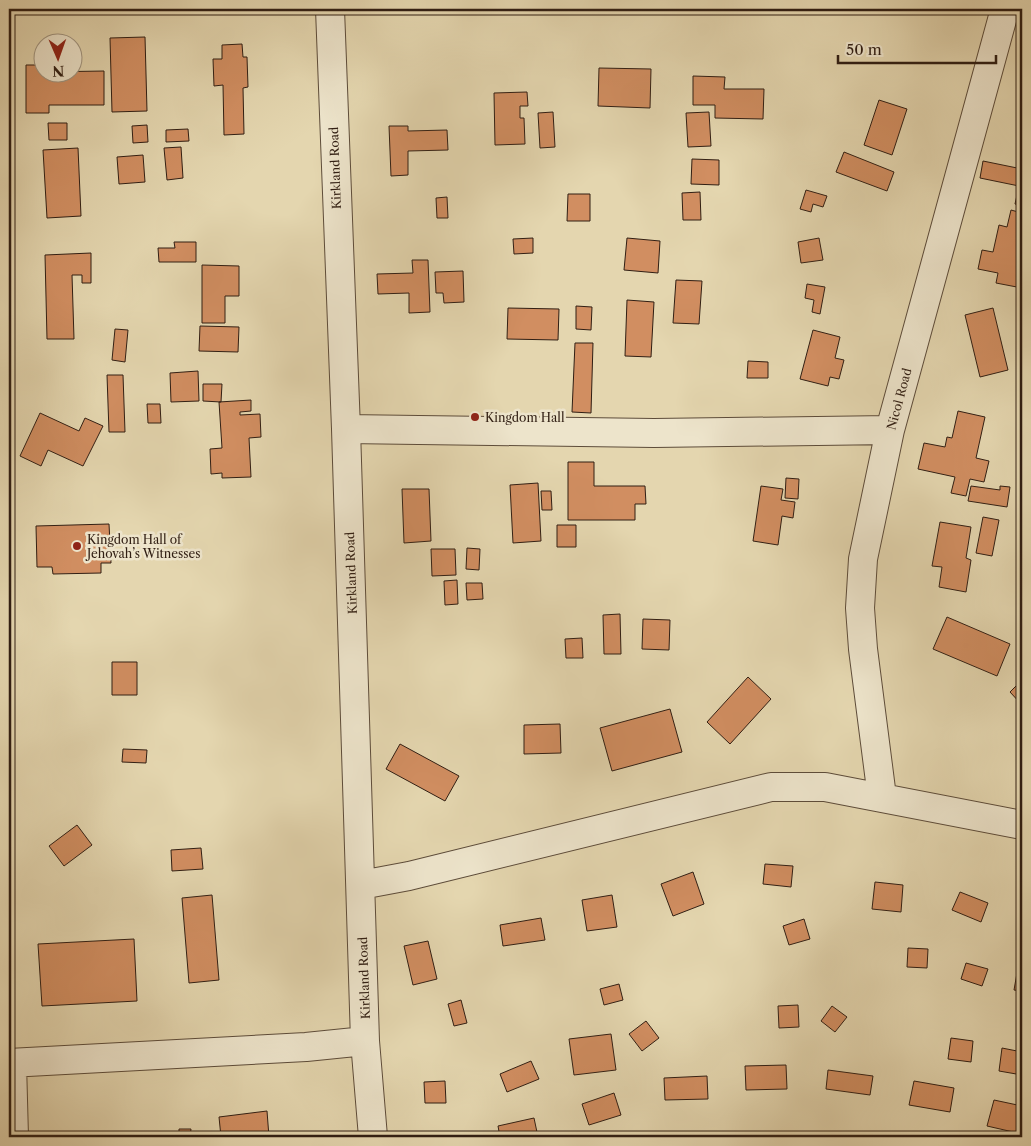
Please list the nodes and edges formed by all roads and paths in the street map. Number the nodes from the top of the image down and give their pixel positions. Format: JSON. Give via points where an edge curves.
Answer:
{"nodes":[{"id":1,"x":330,"y":9,"type":"edge"},
{"id":2,"x":1004,"y":9,"type":"edge"},
{"id":3,"x":346,"y":429,"type":"junction"},
{"id":4,"x":890,"y":430,"type":"junction"},
{"id":5,"x":882,"y":797,"type":"junction"},
{"id":6,"x":1022,"y":825,"type":"edge"},
{"id":7,"x":361,"y":885,"type":"junction"},
{"id":8,"x":9,"y":970,"type":"edge"},
{"id":9,"x":366,"y":1041,"type":"junction"},
{"id":10,"x":10,"y":1063,"type":"edge"},
{"id":11,"x":14,"y":1137,"type":"edge"},
{"id":12,"x":373,"y":1137,"type":"edge"}],
"edges":[{"from":1,"to":3,"type":"street","name":"Kirkland Road"},
{"from":2,"to":4,"type":"street","name":"Nicol Road"},
{"from":3,"to":4,"type":"street","via":[[644,433]]},
{"from":3,"to":7,"type":"street","name":"Kirkland Road"},
{"from":4,"to":5,"type":"street","name":"Nicol Road","via":[[862,559],[860,608]]},
{"from":5,"to":6,"type":"street"},
{"from":5,"to":7,"type":"street","via":[[825,787],[771,787]]},
{"from":7,"to":9,"type":"street","name":"Kirkland Road"},
{"from":8,"to":10,"type":"path"},
{"from":9,"to":10,"type":"street","via":[[296,1048]]},
{"from":9,"to":12,"type":"street","name":"Kirkland Road"},
{"from":10,"to":11,"type":"street"}]}
